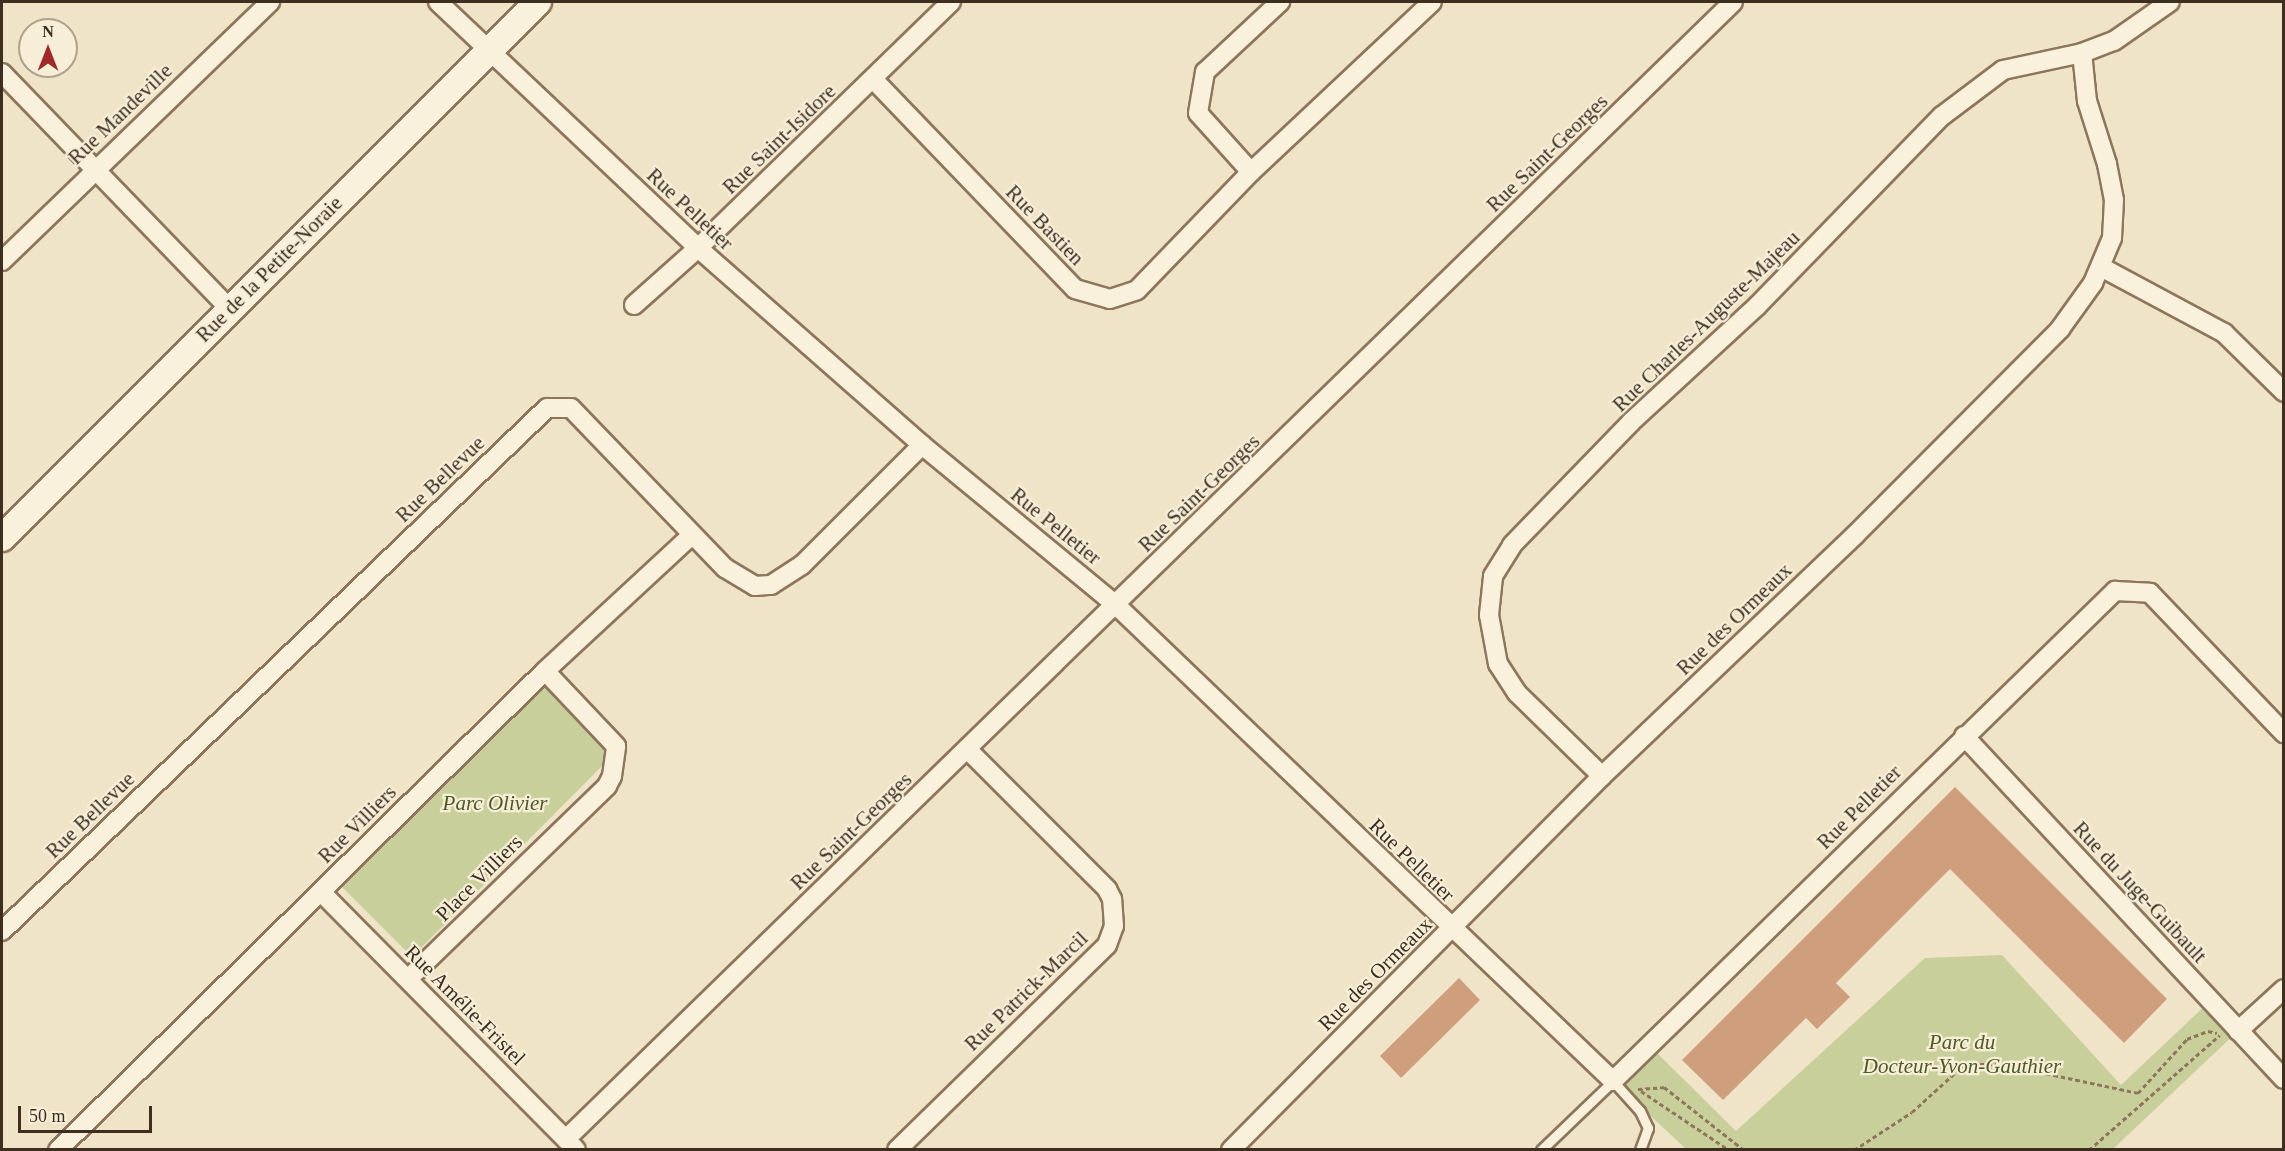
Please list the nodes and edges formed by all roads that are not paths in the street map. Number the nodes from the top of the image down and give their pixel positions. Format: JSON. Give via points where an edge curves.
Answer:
{"nodes":[{"id":1,"x":270,"y":2,"type":"edge"},
{"id":2,"x":438,"y":2,"type":"edge"},
{"id":3,"x":538,"y":2,"type":"edge"},
{"id":4,"x":951,"y":2,"type":"edge"},
{"id":5,"x":1280,"y":2,"type":"edge"},
{"id":6,"x":1431,"y":2,"type":"edge"},
{"id":7,"x":1733,"y":2,"type":"edge"},
{"id":8,"x":2170,"y":2,"type":"edge"},
{"id":9,"x":488,"y":51,"type":"junction"},
{"id":10,"x":2082,"y":53,"type":"junction"},
{"id":11,"x":2,"y":74,"type":"edge"},
{"id":12,"x":873,"y":79,"type":"junction"},
{"id":13,"x":93,"y":171,"type":"junction"},
{"id":14,"x":1251,"y":172,"type":"junction"},
{"id":15,"x":698,"y":248,"type":"junction"},
{"id":16,"x":2,"y":261,"type":"edge"},
{"id":17,"x":2101,"y":267,"type":"junction"},
{"id":18,"x":634,"y":305,"type":"dead end"},
{"id":19,"x":230,"y":309,"type":"junction"},
{"id":20,"x":2283,"y":392,"type":"edge"},
{"id":21,"x":922,"y":445,"type":"junction"},
{"id":22,"x":692,"y":535,"type":"junction"},
{"id":23,"x":2,"y":538,"type":"edge"},
{"id":24,"x":1116,"y":605,"type":"junction"},
{"id":25,"x":545,"y":671,"type":"junction"},
{"id":26,"x":2283,"y":733,"type":"edge"},
{"id":27,"x":1964,"y":736,"type":"junction"},
{"id":28,"x":968,"y":749,"type":"junction"},
{"id":29,"x":1602,"y":776,"type":"junction"},
{"id":30,"x":322,"y":892,"type":"junction"},
{"id":31,"x":1452,"y":929,"type":"junction"},
{"id":32,"x":2,"y":931,"type":"edge"},
{"id":33,"x":408,"y":979,"type":"junction"},
{"id":34,"x":2283,"y":989,"type":"edge"},
{"id":35,"x":2229,"y":1036,"type":"junction"},
{"id":36,"x":2283,"y":1079,"type":"edge"},
{"id":37,"x":1613,"y":1081,"type":"junction"},
{"id":38,"x":571,"y":1144,"type":"edge"},
{"id":39,"x":58,"y":1149,"type":"edge"},
{"id":40,"x":897,"y":1149,"type":"edge"},
{"id":41,"x":1231,"y":1149,"type":"edge"},
{"id":42,"x":1541,"y":1149,"type":"edge"},
{"id":43,"x":1640,"y":1149,"type":"edge"}],
"edges":[{"from":1,"to":13,"type":"street","name":"Rue Mandeville"},
{"from":2,"to":9,"type":"street","name":"Rue Pelletier"},
{"from":3,"to":9,"type":"street","name":"Rue de la Petite-Noraie"},
{"from":4,"to":12,"type":"street","name":"Rue Saint-Isidore"},
{"from":5,"to":14,"type":"street","via":[[1205,72],[1198,113]]},
{"from":6,"to":14,"type":"street","name":"Rue Bastien"},
{"from":7,"to":24,"type":"street","name":"Rue Saint-Georges"},
{"from":8,"to":10,"type":"street","name":"Rue Charles-Auguste-Majeau","via":[[2114,40]]},
{"from":9,"to":15,"type":"street","name":"Rue Pelletier"},
{"from":9,"to":19,"type":"street","name":"Rue de la Petite-Noraie"},
{"from":10,"to":17,"type":"street","name":"Rue des Ormeaux","via":[[2087,101],[2114,200],[2112,238]]},
{"from":10,"to":29,"type":"street","name":"Rue Charles-Auguste-Majeau","via":[[2003,69],[1942,117],[1757,306],[1631,422],[1512,545],[1493,576],[1489,615],[1498,664],[1517,693]]},
{"from":11,"to":13,"type":"street"},
{"from":12,"to":14,"type":"street","name":"Rue Bastien","via":[[1075,289],[1110,299],[1137,290]]},
{"from":12,"to":15,"type":"street","name":"Rue Saint-Isidore"},
{"from":13,"to":16,"type":"street","name":"Rue Mandeville"},
{"from":13,"to":19,"type":"street"},
{"from":15,"to":18,"type":"street","name":"Rue Saint-Isidore"},
{"from":15,"to":21,"type":"street","name":"Rue Pelletier"},
{"from":17,"to":20,"type":"street","via":[[2224,333]]},
{"from":17,"to":29,"type":"street","name":"Rue des Ormeaux","via":[[2060,329],[1855,535]]},
{"from":19,"to":23,"type":"street","name":"Rue de la Petite-Noraie"},
{"from":21,"to":22,"type":"street","name":"Rue Bellevue","via":[[802,565],[771,585],[755,586],[742,581]]},
{"from":21,"to":24,"type":"street","name":"Rue Pelletier"},
{"from":22,"to":25,"type":"street","name":"Rue Villiers"},
{"from":22,"to":32,"type":"street","name":"Rue Bellevue","via":[[572,408],[547,408]]},
{"from":24,"to":28,"type":"street","name":"Rue Saint-Georges"},
{"from":24,"to":31,"type":"street","name":"Rue Pelletier"},
{"from":25,"to":30,"type":"street","name":"Rue Villiers"},
{"from":25,"to":33,"type":"street","name":"Place Villiers","via":[[616,746],[612,776],[607,786]]},
{"from":26,"to":27,"type":"street","name":"Rue Pelletier","via":[[2150,593],[2115,591]]},
{"from":27,"to":35,"type":"street","name":"Rue du Juge-Guibault"},
{"from":27,"to":37,"type":"street","name":"Rue Pelletier"},
{"from":28,"to":38,"type":"street","name":"Rue Saint-Georges"},
{"from":28,"to":40,"type":"street","name":"Rue Patrick-Marcil","via":[[1107,889],[1112,899],[1114,926],[1107,945]]},
{"from":29,"to":31,"type":"street","name":"Rue des Ormeaux"},
{"from":30,"to":33,"type":"street","name":"Rue Amélie-Fristel"},
{"from":30,"to":39,"type":"street","name":"Rue Villiers"},
{"from":31,"to":37,"type":"street","name":"Rue Pelletier"},
{"from":31,"to":41,"type":"street","name":"Rue des Ormeaux"},
{"from":33,"to":38,"type":"street","name":"Rue Amélie-Fristel"},
{"from":34,"to":35,"type":"street"},
{"from":35,"to":36,"type":"street","name":"Rue du Juge-Guibault"},
{"from":37,"to":42,"type":"lane"},
{"from":37,"to":43,"type":"lane","via":[[1640,1111],[1648,1128]]}]}
